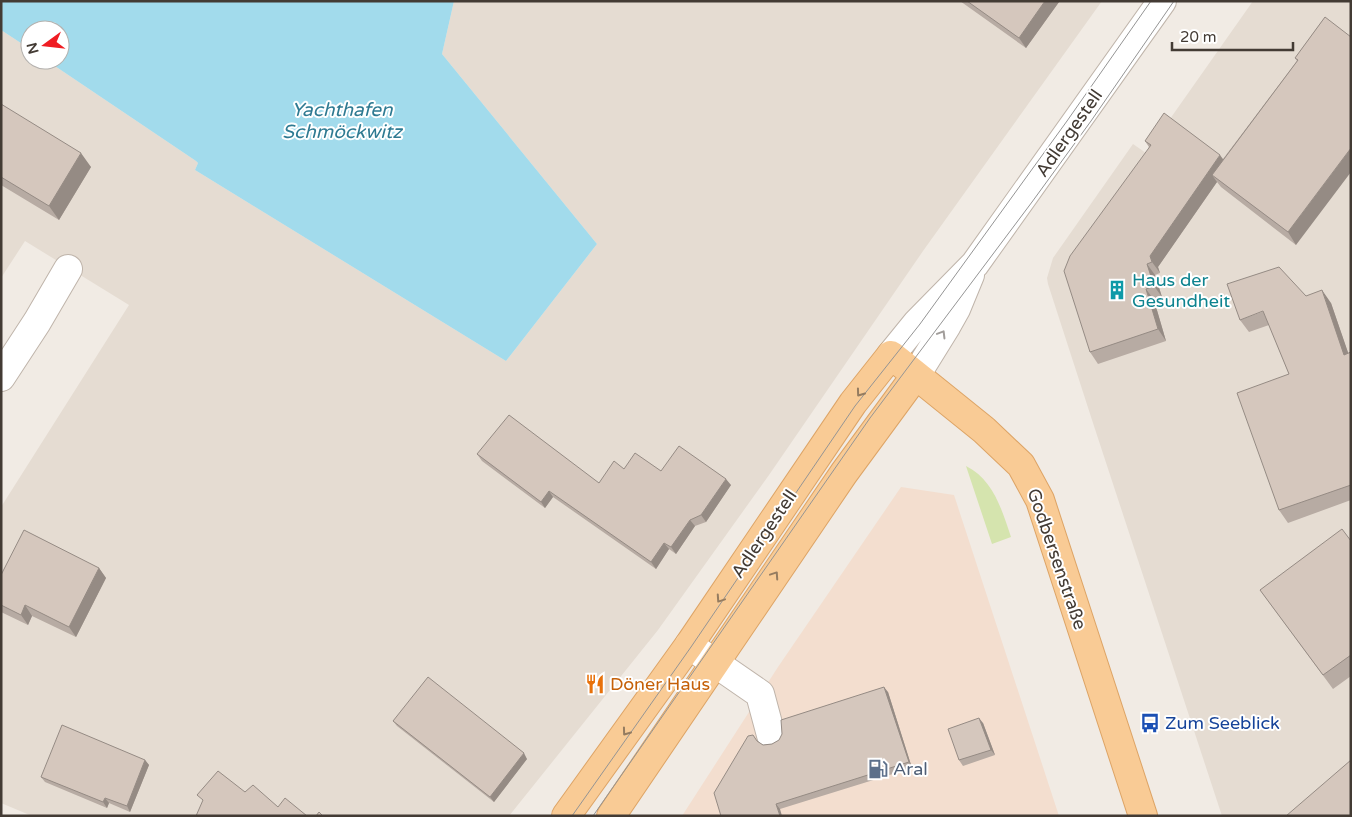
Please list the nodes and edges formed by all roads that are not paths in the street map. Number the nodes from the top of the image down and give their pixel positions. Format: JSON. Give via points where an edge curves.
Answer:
{"nodes":[{"id":1,"x":1162,"y":1,"type":"edge"},
{"id":2,"x":975,"y":264,"type":"junction"},
{"id":3,"x":68,"y":270,"type":"dead end"},
{"id":4,"x":891,"y":355,"type":"junction"},
{"id":5,"x":916,"y":375,"type":"junction"},
{"id":6,"x":1,"y":377,"type":"edge"},
{"id":7,"x":689,"y":645,"type":"junction"},
{"id":8,"x":715,"y":662,"type":"junction"},
{"id":9,"x":771,"y":735,"type":"dead end"},
{"id":10,"x":566,"y":816,"type":"edge"},
{"id":11,"x":611,"y":816,"type":"edge"},
{"id":12,"x":1144,"y":816,"type":"edge"}],
"edges":[{"from":1,"to":2,"type":"street","name":"Adlergestell"},
{"from":2,"to":4,"type":"street","name":"Adlergestell","via":[[940,298]]},
{"from":5,"to":2,"type":"street","name":"Adlergestell","one_way":true,"via":[[956,309]]},
{"from":3,"to":6,"type":"street"},
{"from":4,"to":5,"type":"main road","name":"Godbersenstraße"},
{"from":4,"to":7,"type":"main road","name":"Adlergestell","one_way":true,"via":[[853,404]]},
{"from":8,"to":5,"type":"main road","name":"Adlergestell","one_way":true,"via":[[844,473]]},
{"from":5,"to":12,"type":"main road","name":"Godbersenstraße","via":[[1021,465],[1040,500]]},
{"from":7,"to":8,"type":"street"},
{"from":7,"to":10,"type":"main road","name":"Adlergestell","one_way":true},
{"from":8,"to":9,"type":"street","via":[[760,694]]},
{"from":8,"to":11,"type":"main road","name":"Adlergestell"}]}
